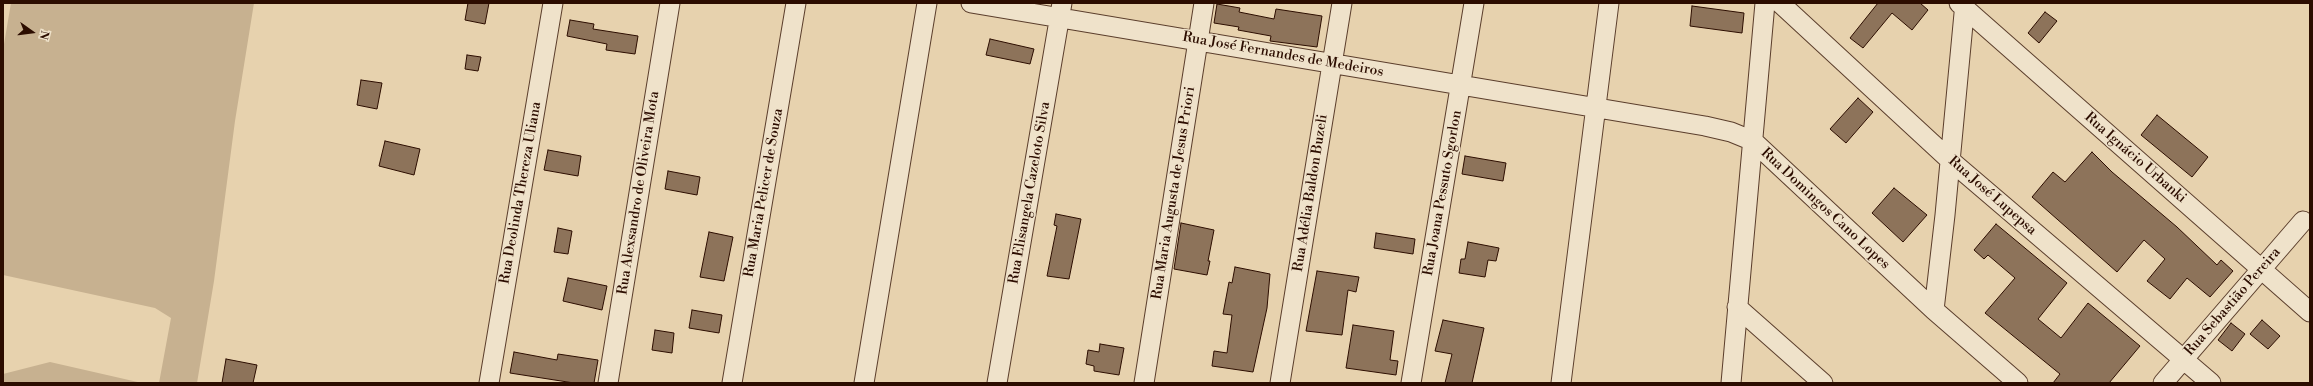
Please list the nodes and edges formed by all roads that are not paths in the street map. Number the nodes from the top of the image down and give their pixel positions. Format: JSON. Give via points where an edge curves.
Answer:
{"nodes":[{"id":1,"x":553,"y":3,"type":"edge"},
{"id":2,"x":670,"y":3,"type":"edge"},
{"id":3,"x":796,"y":3,"type":"edge"},
{"id":4,"x":927,"y":3,"type":"edge"},
{"id":5,"x":971,"y":3,"type":"edge"},
{"id":6,"x":1204,"y":3,"type":"edge"},
{"id":7,"x":1342,"y":3,"type":"edge"},
{"id":8,"x":1474,"y":3,"type":"edge"},
{"id":9,"x":1609,"y":3,"type":"edge"},
{"id":10,"x":1765,"y":3,"type":"edge"},
{"id":11,"x":1780,"y":3,"type":"edge"},
{"id":12,"x":1963,"y":5,"type":"edge"},
{"id":13,"x":1061,"y":10,"type":"edge"},
{"id":14,"x":1198,"y":40,"type":"junction"},
{"id":15,"x":1332,"y":64,"type":"junction"},
{"id":16,"x":1461,"y":86,"type":"junction"},
{"id":17,"x":1596,"y":109,"type":"junction"},
{"id":18,"x":1753,"y":141,"type":"junction"},
{"id":19,"x":1951,"y":161,"type":"junction"},
{"id":20,"x":2303,"y":221,"type":"dead end"},
{"id":21,"x":2262,"y":270,"type":"junction"},
{"id":22,"x":1737,"y":307,"type":"junction"},
{"id":23,"x":1934,"y":310,"type":"junction"},
{"id":24,"x":2310,"y":312,"type":"edge"},
{"id":25,"x":2184,"y":360,"type":"junction"},
{"id":26,"x":489,"y":383,"type":"edge"},
{"id":27,"x":608,"y":383,"type":"edge"},
{"id":28,"x":732,"y":383,"type":"edge"},
{"id":29,"x":864,"y":383,"type":"edge"},
{"id":30,"x":997,"y":383,"type":"edge"},
{"id":31,"x":1144,"y":383,"type":"edge"},
{"id":32,"x":1280,"y":383,"type":"edge"},
{"id":33,"x":1411,"y":383,"type":"edge"},
{"id":34,"x":1561,"y":383,"type":"edge"},
{"id":35,"x":1731,"y":383,"type":"edge"},
{"id":36,"x":1823,"y":383,"type":"edge"},
{"id":37,"x":2018,"y":383,"type":"edge"},
{"id":38,"x":2163,"y":383,"type":"edge"},
{"id":39,"x":2211,"y":383,"type":"edge"}],
"edges":[{"from":1,"to":26,"type":"street","name":"Rua Deolinda Thereza Uliana"},
{"from":2,"to":27,"type":"street","name":"Rua Alexsandro de Oliveira Mota"},
{"from":3,"to":28,"type":"street","name":"Rua Maria Pelicer de Souza"},
{"from":4,"to":29,"type":"street"},
{"from":5,"to":13,"type":"street","name":"Rua José Fernandes de Medeiros"},
{"from":6,"to":14,"type":"street","name":"Rua Maria Augusta de Jesus Priori"},
{"from":7,"to":15,"type":"street","name":"Rua Adélia Baldon Buzeli"},
{"from":8,"to":16,"type":"street","name":"Rua Joana Pessuto Sgorlon"},
{"from":9,"to":17,"type":"street"},
{"from":10,"to":18,"type":"street"},
{"from":11,"to":19,"type":"street","name":"Rua José Lupepsa"},
{"from":12,"to":19,"type":"street"},
{"from":12,"to":21,"type":"street","name":"Rua Ignácio Urbanki"},
{"from":13,"to":14,"type":"street","name":"Rua José Fernandes de Medeiros"},
{"from":13,"to":30,"type":"street","name":"Rua Elisangela Cazeloto Silva"},
{"from":14,"to":15,"type":"street","name":"Rua José Fernandes de Medeiros"},
{"from":14,"to":31,"type":"street","name":"Rua Maria Augusta de Jesus Priori"},
{"from":15,"to":16,"type":"street","name":"Rua José Fernandes de Medeiros"},
{"from":15,"to":32,"type":"street","name":"Rua Adélia Baldon Buzeli"},
{"from":16,"to":17,"type":"street","name":"Rua José Fernandes de Medeiros"},
{"from":16,"to":33,"type":"street","name":"Rua Joana Pessuto Sgorlon"},
{"from":17,"to":18,"type":"street","name":"Rua Domingos Cano Lopes","via":[[1705,126],[1731,132]]},
{"from":17,"to":34,"type":"street"},
{"from":18,"to":22,"type":"street"},
{"from":18,"to":23,"type":"street","name":"Rua Domingos Cano Lopes"},
{"from":19,"to":23,"type":"street"},
{"from":19,"to":25,"type":"street","name":"Rua José Lupepsa"},
{"from":20,"to":21,"type":"street","name":"Rua Sebastião Pereira"},
{"from":21,"to":24,"type":"street","name":"Rua Ignácio Urbanki"},
{"from":21,"to":25,"type":"street","name":"Rua Sebastião Pereira"},
{"from":22,"to":35,"type":"street"},
{"from":22,"to":36,"type":"street"},
{"from":23,"to":37,"type":"street","name":"Rua Domingos Cano Lopes"},
{"from":25,"to":38,"type":"street","name":"Rua Sebastião Pereira"},
{"from":25,"to":39,"type":"street","name":"Rua José Lupepsa"}]}
